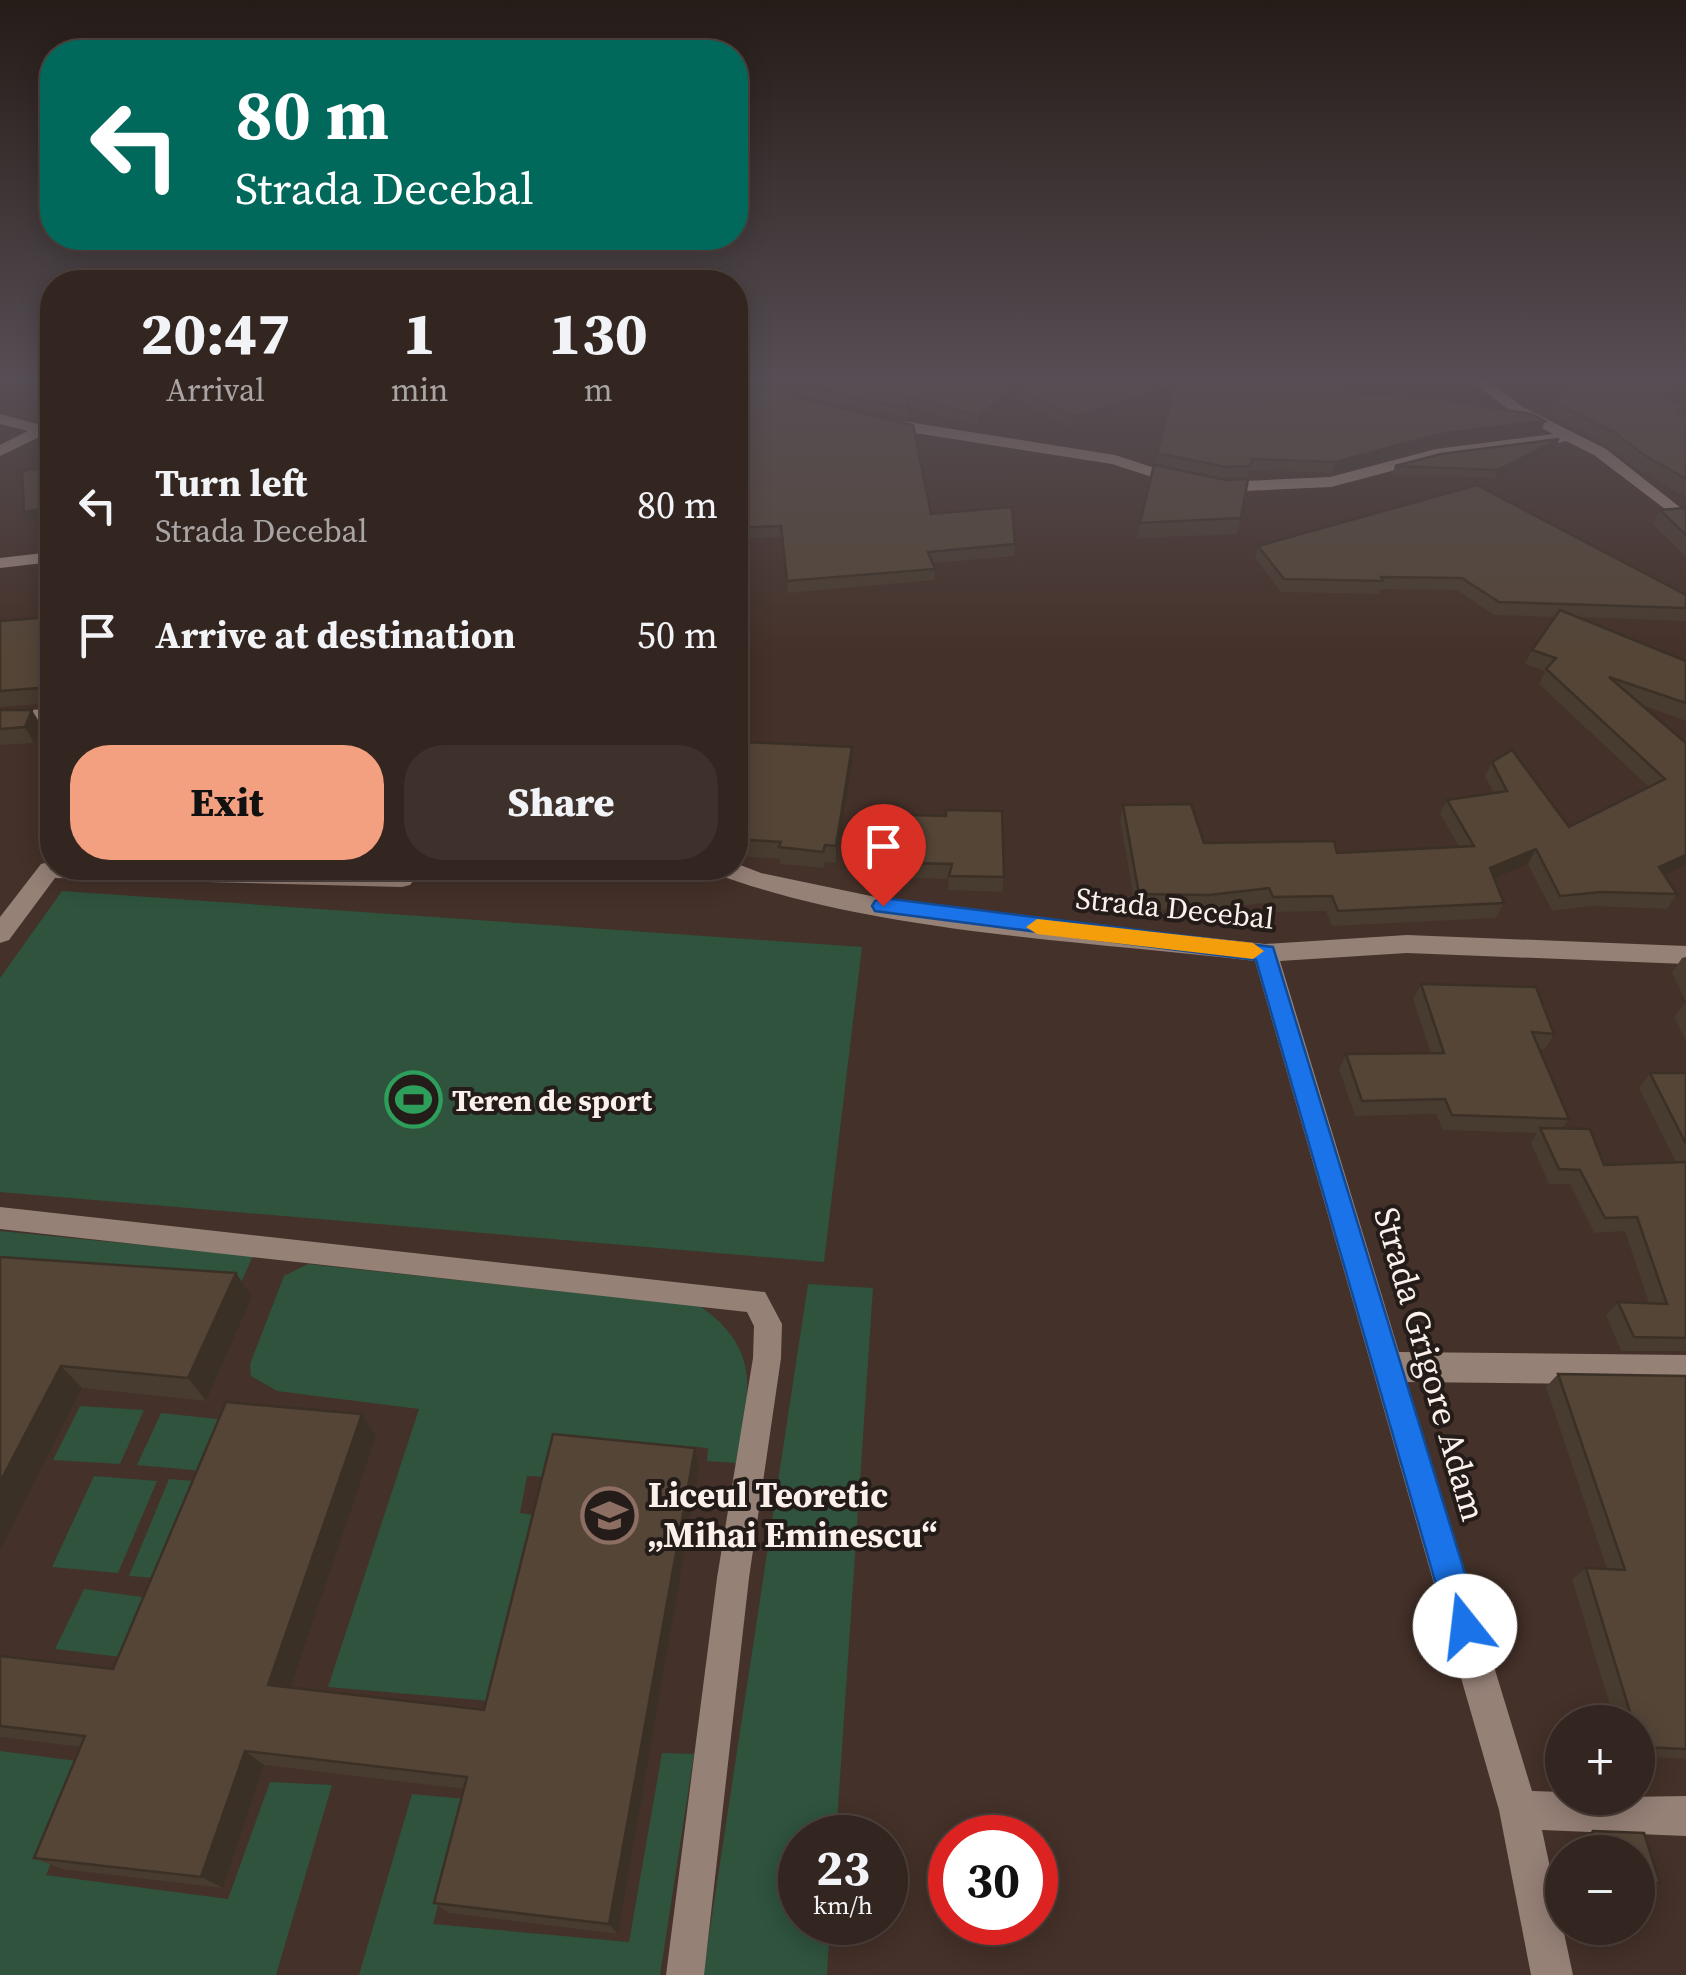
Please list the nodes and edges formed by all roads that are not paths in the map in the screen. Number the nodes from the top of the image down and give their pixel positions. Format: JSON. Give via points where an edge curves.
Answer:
{"nodes":[{"id":1,"x":1144,"y":469,"type":"edge"},
{"id":2,"x":1379,"y":469,"type":"edge"},
{"id":3,"x":1622,"y":469,"type":"edge"},
{"id":4,"x":1686,"y":520,"type":"edge"},
{"id":5,"x":40,"y":559,"type":"edge"},
{"id":6,"x":0,"y":564,"type":"edge"},
{"id":7,"x":40,"y":715,"type":"edge"},
{"id":8,"x":0,"y":717,"type":"edge"},
{"id":9,"x":748,"y":877,"type":"edge"},
{"id":10,"x":41,"y":880,"type":"edge"},
{"id":11,"x":0,"y":934,"type":"edge"},
{"id":12,"x":1265,"y":953,"type":"junction"},
{"id":13,"x":1686,"y":955,"type":"edge"},
{"id":14,"x":0,"y":1218,"type":"edge"},
{"id":15,"x":1390,"y":1368,"type":"junction"},
{"id":16,"x":1686,"y":1370,"type":"edge"},
{"id":17,"x":1518,"y":1810,"type":"junction"},
{"id":18,"x":1686,"y":1816,"type":"edge"},
{"id":19,"x":685,"y":1975,"type":"edge"},
{"id":20,"x":1552,"y":1975,"type":"edge"}],
"edges":[{"from":1,"to":2,"type":"street","via":[[1223,487],[1286,487]]},
{"from":3,"to":4,"type":"street"},
{"from":5,"to":6,"type":"street"},
{"from":7,"to":8,"type":"street"},
{"from":9,"to":12,"type":"street","name":"Strada Decebal","via":[[914,913]]},
{"from":10,"to":11,"type":"street"},
{"from":12,"to":13,"type":"street","name":"Strada Decebal","via":[[1406,944]]},
{"from":12,"to":15,"type":"street","name":"Strada Grigore Adam"},
{"from":14,"to":19,"type":"lane","via":[[755,1301],[768,1324],[766,1358],[732,1578]]},
{"from":15,"to":16,"type":"street"},
{"from":15,"to":17,"type":"street","name":"Strada Grigore Adam"},
{"from":17,"to":18,"type":"street"},
{"from":17,"to":20,"type":"street","name":"Strada Grigore Adam"}]}
